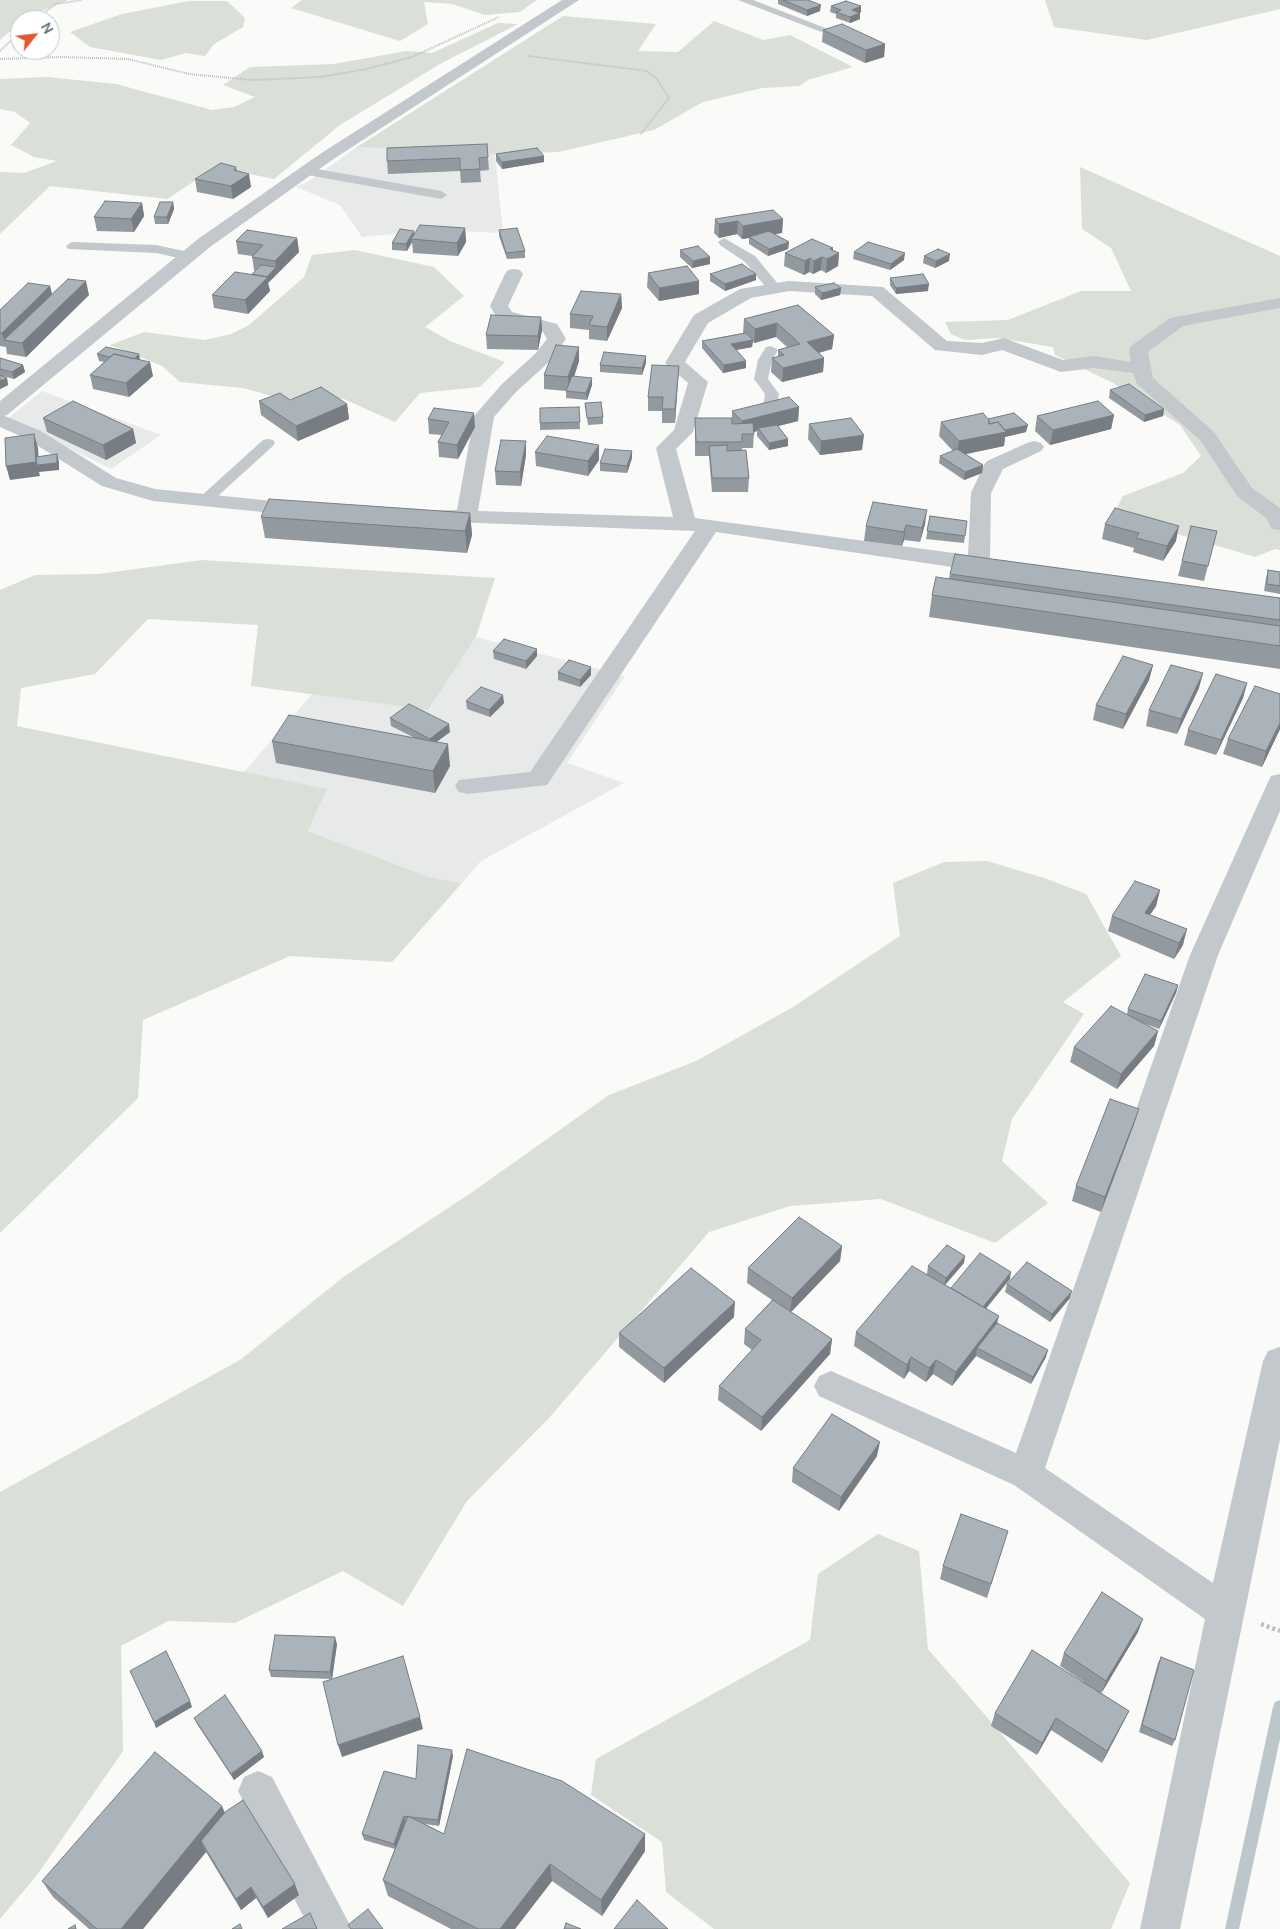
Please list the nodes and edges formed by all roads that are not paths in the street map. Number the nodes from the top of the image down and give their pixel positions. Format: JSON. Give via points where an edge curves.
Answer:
{"nodes":[{"id":1,"x":572,"y":0,"type":"edge"},
{"id":2,"x":743,"y":0,"type":"edge"},
{"id":3,"x":828,"y":31,"type":"edge"},
{"id":4,"x":306,"y":171,"type":"junction"},
{"id":5,"x":441,"y":195,"type":"dead end"},
{"id":6,"x":724,"y":242,"type":"dead end"},
{"id":7,"x":72,"y":246,"type":"dead end"},
{"id":8,"x":188,"y":256,"type":"junction"},
{"id":9,"x":514,"y":274,"type":"dead end"},
{"id":10,"x":774,"y":288,"type":"junction"},
{"id":11,"x":1280,"y":303,"type":"edge"},
{"id":12,"x":771,"y":350,"type":"dead end"},
{"id":13,"x":1142,"y":369,"type":"junction"},
{"id":14,"x":0,"y":411,"type":"edge"},
{"id":15,"x":737,"y":417,"type":"edge"},
{"id":16,"x":0,"y":420,"type":"edge"},
{"id":17,"x":702,"y":427,"type":"edge"},
{"id":18,"x":683,"y":432,"type":"junction"},
{"id":19,"x":268,"y":443,"type":"dead end"},
{"id":20,"x":1034,"y":447,"type":"dead end"},
{"id":21,"x":204,"y":501,"type":"junction"},
{"id":22,"x":325,"y":512,"type":"edge"},
{"id":23,"x":410,"y":515,"type":"edge"},
{"id":24,"x":466,"y":517,"type":"junction"},
{"id":25,"x":1280,"y":524,"type":"edge"},
{"id":26,"x":686,"y":525,"type":"junction"},
{"id":27,"x":710,"y":525,"type":"junction"},
{"id":28,"x":979,"y":564,"type":"junction"},
{"id":29,"x":1008,"y":568,"type":"edge"},
{"id":30,"x":1280,"y":782,"type":"edge"},
{"id":31,"x":468,"y":786,"type":"dead end"},
{"id":32,"x":1280,"y":1361,"type":"edge"},
{"id":33,"x":831,"y":1386,"type":"dead end"},
{"id":34,"x":1026,"y":1474,"type":"junction"},
{"id":35,"x":1225,"y":1612,"type":"junction"},
{"id":36,"x":258,"y":1791,"type":"dead end"},
{"id":37,"x":332,"y":1929,"type":"edge"},
{"id":38,"x":1160,"y":1929,"type":"edge"}],
"edges":[{"from":1,"to":4,"type":"street"},
{"from":2,"to":3,"type":"lane"},
{"from":4,"to":5,"type":"lane"},
{"from":4,"to":8,"type":"street"},
{"from":6,"to":10,"type":"lane","via":[[750,259]]},
{"from":7,"to":8,"type":"lane","via":[[156,248]]},
{"from":8,"to":14,"type":"street"},
{"from":9,"to":24,"type":"street","via":[[499,306],[505,316],[550,328],[557,339],[484,416]]},
{"from":10,"to":13,"type":"street","via":[[825,286],[877,291],[942,346],[982,349],[1004,344],[1062,366],[1094,362]]},
{"from":10,"to":18,"type":"street","via":[[746,293],[701,319],[675,363],[698,382]]},
{"from":11,"to":13,"type":"street","via":[[1177,322],[1138,350]]},
{"from":12,"to":15,"type":"lane","via":[[761,379],[772,394],[770,408]]},
{"from":13,"to":25,"type":"street","via":[[1144,380],[1207,436],[1244,492],[1275,514]]},
{"from":16,"to":21,"type":"street","via":[[34,435],[109,482],[153,495]]},
{"from":17,"to":18,"type":"lane"},
{"from":18,"to":26,"type":"street","via":[[666,448]]},
{"from":19,"to":21,"type":"lane"},
{"from":20,"to":28,"type":"street","via":[[994,465],[981,493]]},
{"from":21,"to":22,"type":"street"},
{"from":23,"to":24,"type":"street"},
{"from":24,"to":26,"type":"street"},
{"from":26,"to":27,"type":"street"},
{"from":27,"to":28,"type":"street"},
{"from":27,"to":31,"type":"street","via":[[538,778]]},
{"from":28,"to":29,"type":"street"},
{"from":30,"to":34,"type":"street","via":[[1204,955]]},
{"from":32,"to":35,"type":"street"},
{"from":33,"to":34,"type":"street"},
{"from":34,"to":35,"type":"street"},
{"from":35,"to":38,"type":"street"},
{"from":36,"to":37,"type":"street"}]}
